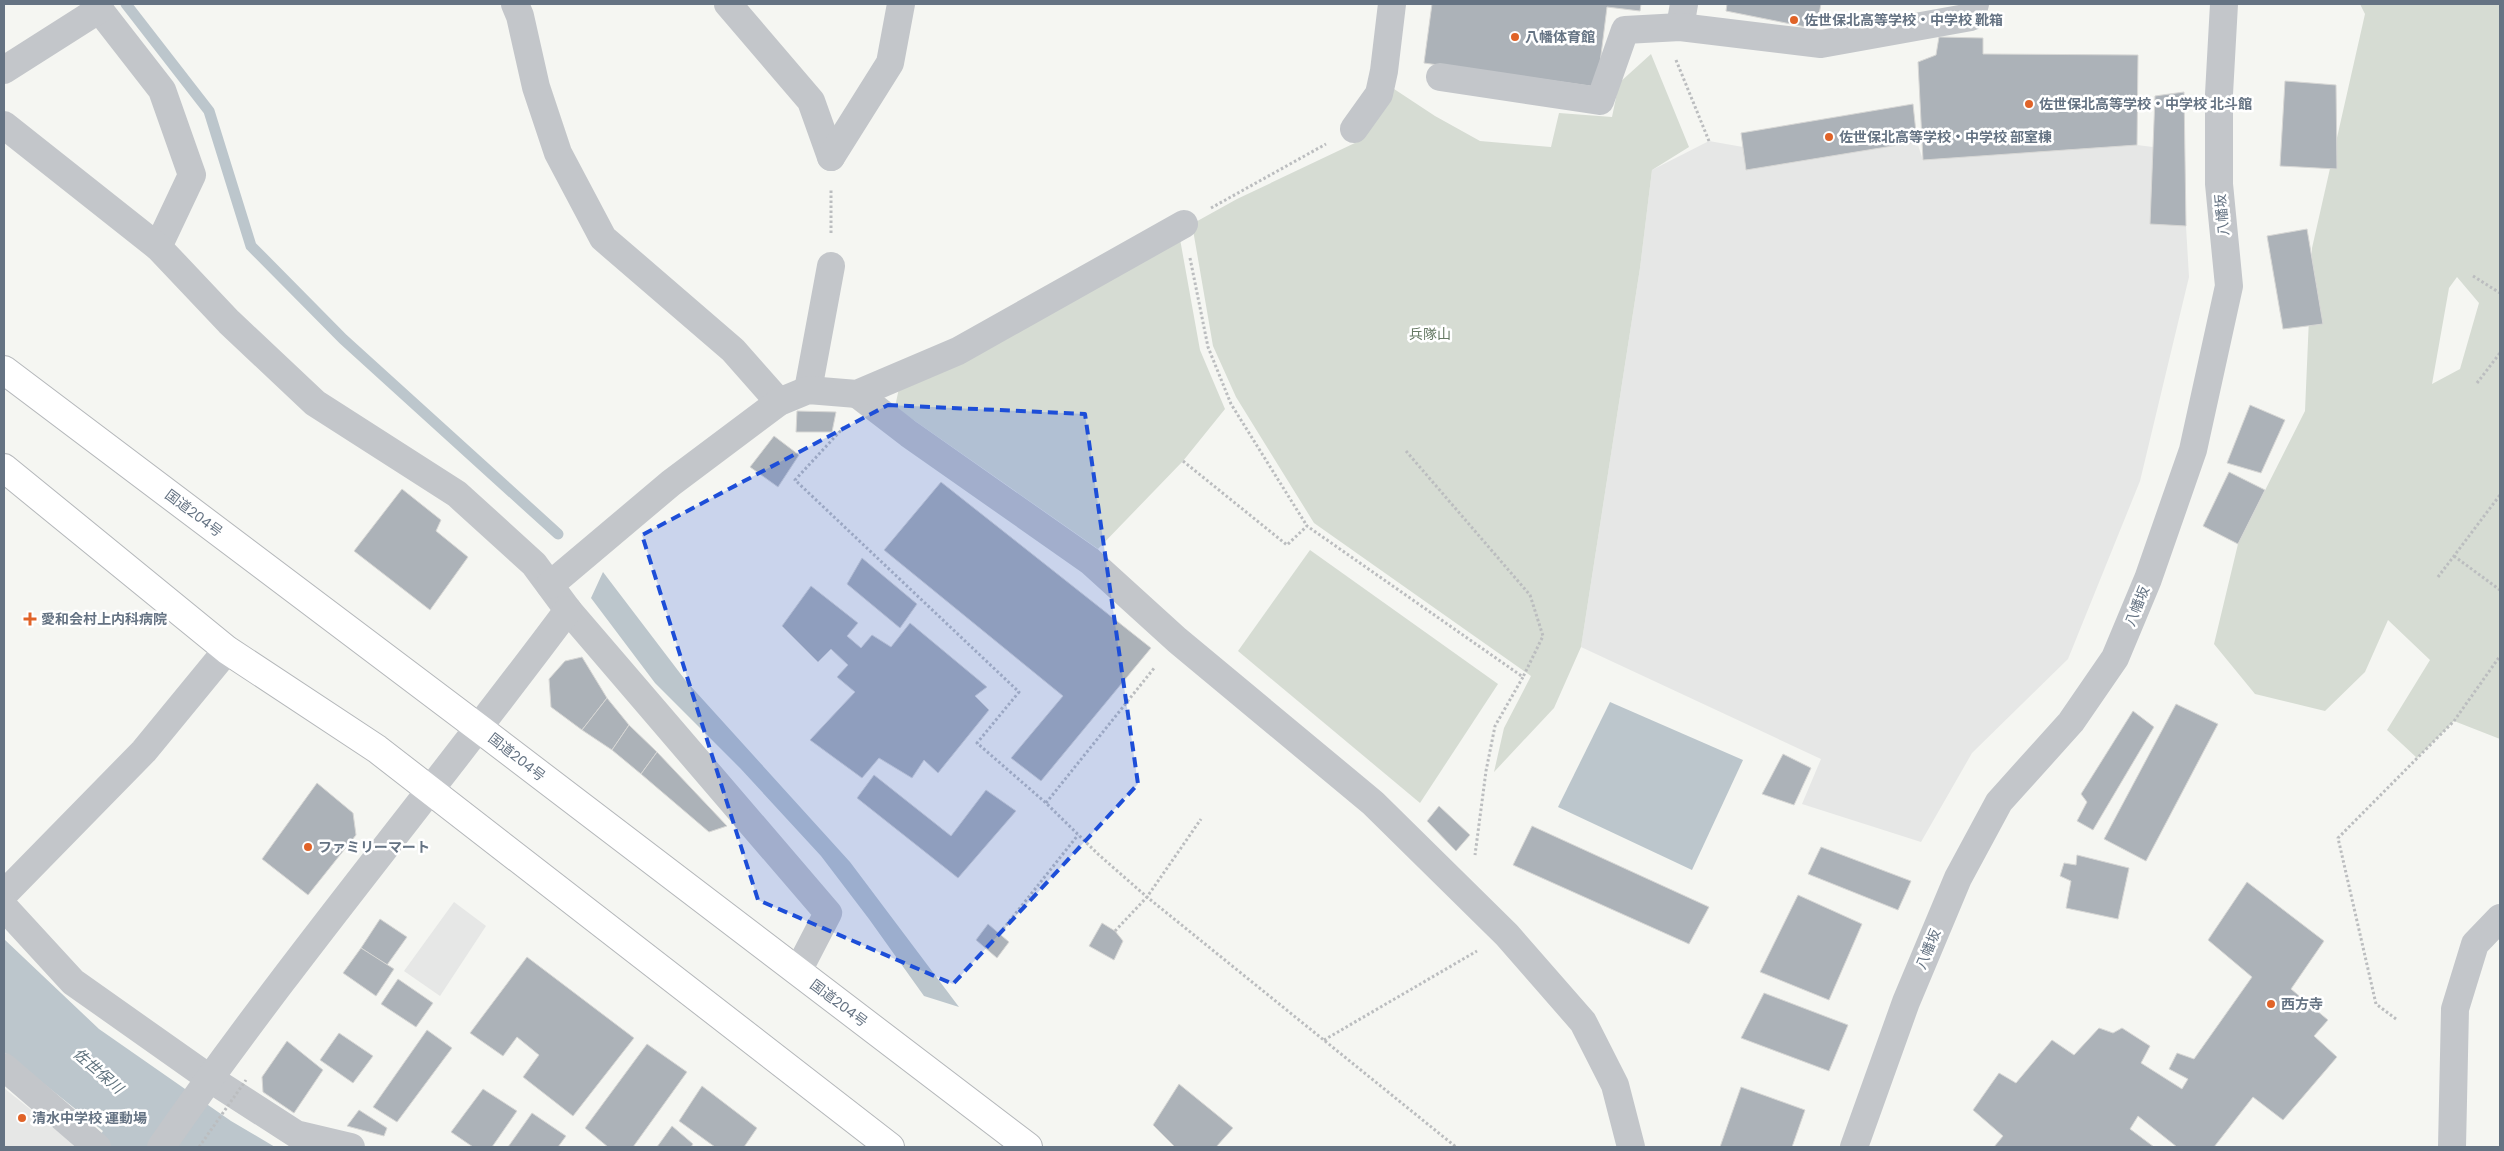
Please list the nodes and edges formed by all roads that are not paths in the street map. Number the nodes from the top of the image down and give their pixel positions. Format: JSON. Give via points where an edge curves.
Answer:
{"nodes":[{"id":1,"x":515,"y":4,"type":"edge"},
{"id":2,"x":728,"y":4,"type":"edge"},
{"id":3,"x":900,"y":4,"type":"edge"},
{"id":4,"x":1392,"y":4,"type":"edge"},
{"id":5,"x":1975,"y":4,"type":"edge"},
{"id":6,"x":2224,"y":4,"type":"edge"},
{"id":7,"x":98,"y":7,"type":"edge"},
{"id":8,"x":1675,"y":19,"type":"edge"},
{"id":9,"x":4,"y":70,"type":"edge"},
{"id":10,"x":1440,"y":77,"type":"dead end"},
{"id":11,"x":4,"y":125,"type":"edge"},
{"id":12,"x":1354,"y":129,"type":"road end"},
{"id":13,"x":1184,"y":224,"type":"road end"},
{"id":14,"x":158,"y":247,"type":"junction"},
{"id":15,"x":831,"y":266,"type":"road end"},
{"id":16,"x":4,"y":370,"type":"edge"},
{"id":17,"x":808,"y":390,"type":"junction"},
{"id":18,"x":857,"y":394,"type":"junction"},
{"id":19,"x":778,"y":402,"type":"junction"},
{"id":20,"x":4,"y":468,"type":"edge"},
{"id":21,"x":550,"y":585,"type":"junction"},
{"id":22,"x":568,"y":610,"type":"junction"},
{"id":23,"x":227,"y":650,"type":"junction"},
{"id":24,"x":480,"y":728,"type":"junction"},
{"id":25,"x":432,"y":790,"type":"junction"},
{"id":26,"x":4,"y":894,"type":"edge"},
{"id":27,"x":4,"y":907,"type":"edge"},
{"id":28,"x":2500,"y":918,"type":"edge"},
{"id":29,"x":798,"y":971,"type":"junction"},
{"id":30,"x":4,"y":1068,"type":"edge"},
{"id":31,"x":209,"y":1078,"type":"junction"},
{"id":32,"x":93,"y":1144,"type":"edge"},
{"id":33,"x":161,"y":1147,"type":"edge"},
{"id":34,"x":351,"y":1147,"type":"edge"},
{"id":35,"x":890,"y":1147,"type":"edge"},
{"id":36,"x":1028,"y":1147,"type":"edge"},
{"id":37,"x":1631,"y":1147,"type":"edge"},
{"id":38,"x":1854,"y":1147,"type":"edge"},
{"id":39,"x":2452,"y":1147,"type":"edge"}],
"edges":[{"from":1,"to":19,"type":"street","via":[[536,88],[558,153],[603,238],[733,350]]},
{"from":2,"to":3,"type":"street","via":[[811,101],[831,157],[890,63]]},
{"from":4,"to":12,"type":"street","via":[[1378,94]]},
{"from":5,"to":8,"type":"street","via":[[1971,17],[1821,44]]},
{"from":6,"to":38,"type":"street","name":"八幡坂","via":[[2219,184],[2229,286],[2193,450],[2148,579],[2115,658],[2071,722],[1999,802],[1958,878],[1906,1002]]},
{"from":7,"to":9,"type":"street"},
{"from":7,"to":14,"type":"street","via":[[162,90],[192,175]]},
{"from":8,"to":10,"type":"street","via":[[1625,30],[1600,101]]},
{"from":11,"to":14,"type":"street"},
{"from":13,"to":18,"type":"street","via":[[958,351]]},
{"from":14,"to":21,"type":"street","via":[[229,322],[314,403],[457,494],[534,564]]},
{"from":15,"to":17,"type":"street"},
{"from":16,"to":24,"type":"highway","name":"国道204号"},
{"from":17,"to":18,"type":"street"},
{"from":17,"to":19,"type":"street"},
{"from":18,"to":37,"type":"street","via":[[1090,561],[1177,640],[1373,803],[1467,894],[1583,1022],[1615,1085]]},
{"from":19,"to":21,"type":"street","via":[[672,483]]},
{"from":20,"to":23,"type":"highway"},
{"from":21,"to":22,"type":"street"},
{"from":22,"to":24,"type":"street"},
{"from":22,"to":29,"type":"street","via":[[828,913]]},
{"from":23,"to":25,"type":"highway","via":[[377,749]]},
{"from":23,"to":26,"type":"street","via":[[144,751]]},
{"from":24,"to":25,"type":"street"},
{"from":24,"to":29,"type":"highway","name":"国道204号"},
{"from":25,"to":31,"type":"street"},
{"from":25,"to":35,"type":"highway"},
{"from":27,"to":31,"type":"street","via":[[73,982]]},
{"from":28,"to":39,"type":"street","via":[[2475,944],[2454,1009]]},
{"from":29,"to":36,"type":"highway","name":"国道204号"},
{"from":30,"to":32,"type":"street"},
{"from":31,"to":33,"type":"street"},
{"from":31,"to":34,"type":"street","via":[[296,1134]]}]}
